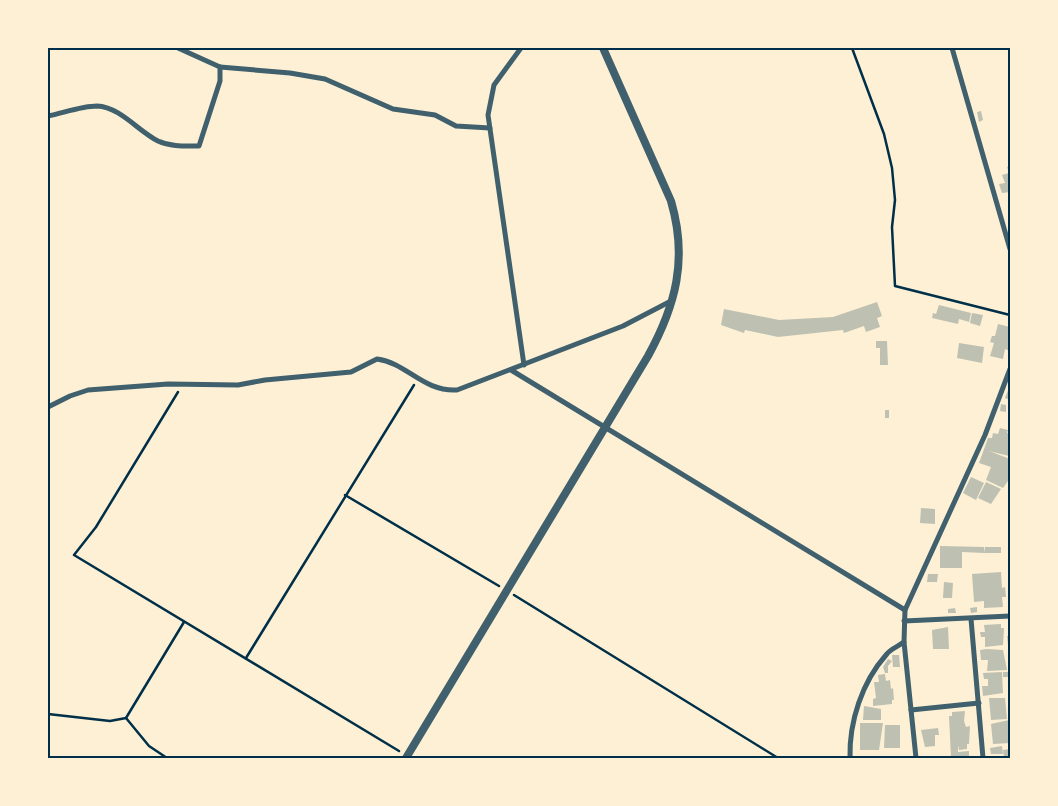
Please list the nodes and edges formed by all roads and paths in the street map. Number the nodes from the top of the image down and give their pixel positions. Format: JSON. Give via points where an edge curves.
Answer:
{"nodes":[{"id":1,"x":178,"y":48,"type":"edge"},
{"id":2,"x":521,"y":48,"type":"edge"},
{"id":3,"x":603,"y":48,"type":"edge"},
{"id":4,"x":852,"y":48,"type":"edge"},
{"id":5,"x":952,"y":48,"type":"edge"},
{"id":6,"x":184,"y":49,"type":"edge"},
{"id":7,"x":220,"y":67,"type":"junction"},
{"id":8,"x":48,"y":116,"type":"edge"},
{"id":9,"x":490,"y":128,"type":"junction"},
{"id":10,"x":1010,"y":249,"type":"edge"},
{"id":11,"x":674,"y":299,"type":"junction"},
{"id":12,"x":1010,"y":315,"type":"edge"},
{"id":13,"x":524,"y":365,"type":"junction"},
{"id":14,"x":1010,"y":369,"type":"edge"},
{"id":15,"x":511,"y":370,"type":"junction"},
{"id":16,"x":419,"y":379,"type":"junction"},
{"id":17,"x":182,"y":385,"type":"junction"},
{"id":18,"x":48,"y":408,"type":"edge"},
{"id":19,"x":605,"y":428,"type":"junction"},
{"id":20,"x":345,"y":495,"type":"junction"},
{"id":21,"x":506,"y":590,"type":"junction"},
{"id":22,"x":905,"y":610,"type":"junction"},
{"id":23,"x":1010,"y":616,"type":"edge"},
{"id":24,"x":971,"y":618,"type":"junction"},
{"id":25,"x":904,"y":621,"type":"junction"},
{"id":26,"x":184,"y":622,"type":"junction"},
{"id":27,"x":904,"y":642,"type":"junction"},
{"id":28,"x":246,"y":658,"type":"junction"},
{"id":29,"x":979,"y":703,"type":"junction"},
{"id":30,"x":911,"y":710,"type":"junction"},
{"id":31,"x":48,"y":714,"type":"edge"},
{"id":32,"x":126,"y":718,"type":"junction"},
{"id":33,"x":406,"y":757,"type":"edge"},
{"id":34,"x":167,"y":758,"type":"edge"},
{"id":35,"x":778,"y":758,"type":"edge"},
{"id":36,"x":850,"y":758,"type":"edge"},
{"id":37,"x":916,"y":758,"type":"edge"},
{"id":38,"x":983,"y":758,"type":"edge"}],
"edges":[{"from":1,"to":6,"type":"street"},
{"from":2,"to":9,"type":"street","via":[[491,94]]},
{"from":3,"to":11,"type":"street","via":[[672,201],[679,253]]},
{"from":4,"to":12,"type":"path","via":[[884,134],[892,168],[895,286]]},
{"from":5,"to":10,"type":"street"},
{"from":6,"to":7,"type":"street"},
{"from":7,"to":8,"type":"street","via":[[220,81],[199,146],[169,145],[156,140],[114,111],[97,106]]},
{"from":7,"to":9,"type":"street","via":[[325,79],[393,109],[435,115],[456,126]]},
{"from":9,"to":13,"type":"street"},
{"from":11,"to":13,"type":"street","via":[[623,326]]},
{"from":11,"to":19,"type":"street","via":[[658,339]]},
{"from":13,"to":15,"type":"street"},
{"from":14,"to":22,"type":"street","via":[[985,435]]},
{"from":15,"to":16,"type":"street","via":[[456,390],[438,389]]},
{"from":15,"to":19,"type":"street"},
{"from":16,"to":17,"type":"street","via":[[377,359],[351,372],[264,380],[238,386]]},
{"from":16,"to":20,"type":"path"},
{"from":17,"to":18,"type":"street","via":[[88,390]]},
{"from":17,"to":26,"type":"path","via":[[96,527],[74,555]]},
{"from":19,"to":21,"type":"street"},
{"from":19,"to":22,"type":"street"},
{"from":20,"to":21,"type":"path"},
{"from":20,"to":28,"type":"path"},
{"from":21,"to":33,"type":"street"},
{"from":21,"to":35,"type":"path"},
{"from":22,"to":25,"type":"street"},
{"from":23,"to":24,"type":"street"},
{"from":24,"to":25,"type":"street"},
{"from":24,"to":29,"type":"street"},
{"from":25,"to":27,"type":"street"},
{"from":26,"to":28,"type":"path"},
{"from":26,"to":32,"type":"path"},
{"from":27,"to":30,"type":"street"},
{"from":27,"to":36,"type":"street","via":[[886,654],[863,691],[856,712]]},
{"from":28,"to":33,"type":"path"},
{"from":29,"to":30,"type":"street"},
{"from":29,"to":38,"type":"street"},
{"from":30,"to":37,"type":"street"},
{"from":31,"to":32,"type":"path","via":[[110,720]]},
{"from":32,"to":34,"type":"path","via":[[150,746]]}]}
